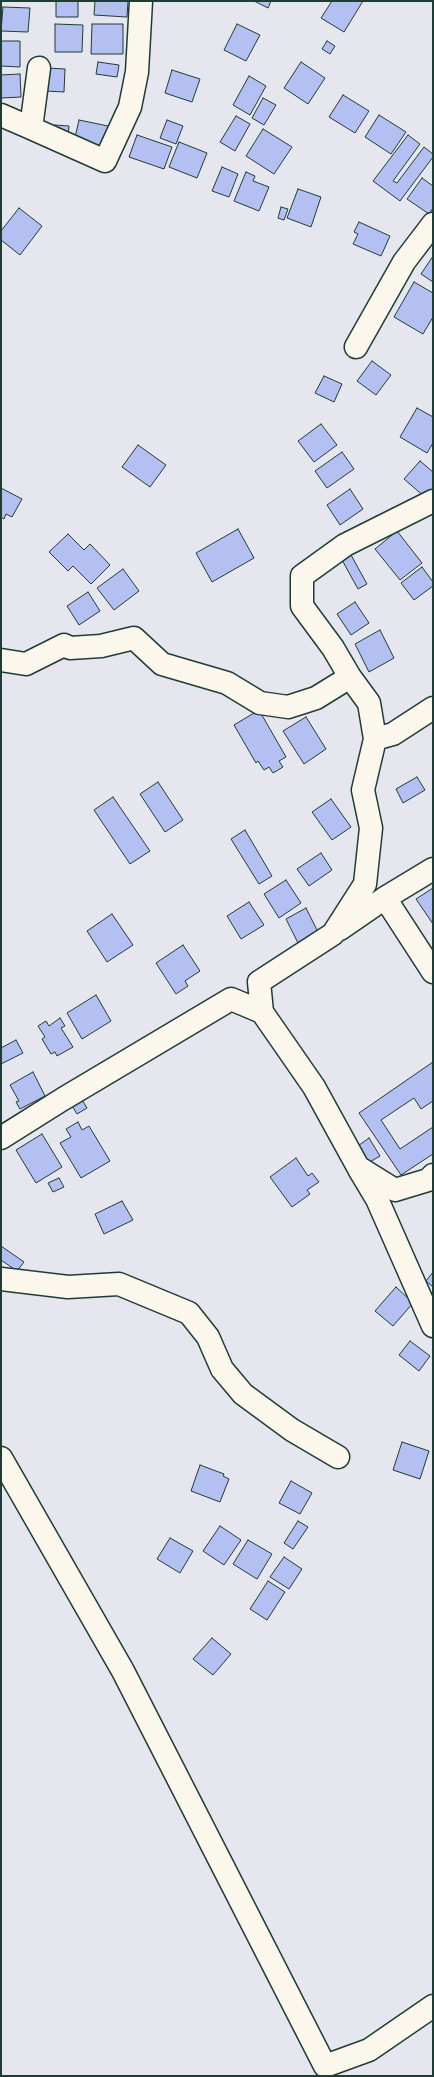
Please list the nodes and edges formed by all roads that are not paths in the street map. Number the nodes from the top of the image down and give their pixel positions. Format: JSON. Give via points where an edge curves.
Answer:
{"nodes":[{"id":1,"x":141,"y":1,"type":"edge"},
{"id":2,"x":38,"y":68,"type":"dead end"},
{"id":3,"x":1,"y":115,"type":"edge"},
{"id":4,"x":31,"y":128,"type":"junction"},
{"id":5,"x":433,"y":224,"type":"edge"},
{"id":6,"x":356,"y":347,"type":"dead end"},
{"id":7,"x":433,"y":501,"type":"edge"},
{"id":8,"x":1,"y":660,"type":"edge"},
{"id":9,"x":350,"y":677,"type":"junction"},
{"id":10,"x":433,"y":708,"type":"edge"},
{"id":11,"x":375,"y":739,"type":"junction"},
{"id":12,"x":433,"y":869,"type":"edge"},
{"id":13,"x":385,"y":898,"type":"junction"},
{"id":14,"x":333,"y":934,"type":"junction"},
{"id":15,"x":433,"y":972,"type":"edge"},
{"id":16,"x":262,"y":1012,"type":"junction"},
{"id":17,"x":1,"y":1138,"type":"edge"},
{"id":18,"x":358,"y":1167,"type":"junction"},
{"id":19,"x":433,"y":1175,"type":"edge"},
{"id":20,"x":1,"y":1279,"type":"edge"},
{"id":21,"x":433,"y":1326,"type":"edge"},
{"id":22,"x":338,"y":1457,"type":"dead end"},
{"id":23,"x":1,"y":1458,"type":"edge"},
{"id":24,"x":433,"y":2006,"type":"edge"}],
"edges":[{"from":1,"to":4,"type":"street","via":[[137,72],[130,107],[105,161]]},
{"from":2,"to":4,"type":"street"},
{"from":3,"to":4,"type":"street"},
{"from":5,"to":6,"type":"street","via":[[404,262]]},
{"from":7,"to":9,"type":"street","via":[[344,545],[302,576],[302,606],[333,648]]},
{"from":8,"to":9,"type":"street","via":[[26,664],[64,645],[70,648],[101,646],[134,638],[162,664],[227,683],[260,703],[288,707],[316,698]]},
{"from":9,"to":11,"type":"street","via":[[369,703]]},
{"from":10,"to":11,"type":"street","via":[[393,734]]},
{"from":11,"to":14,"type":"street","via":[[363,790],[371,828],[365,884]]},
{"from":12,"to":13,"type":"street"},
{"from":13,"to":14,"type":"street"},
{"from":13,"to":15,"type":"street"},
{"from":14,"to":16,"type":"street","via":[[259,982]]},
{"from":16,"to":17,"type":"street","via":[[231,999]]},
{"from":16,"to":18,"type":"street","via":[[314,1087]]},
{"from":18,"to":19,"type":"street","via":[[395,1190],[428,1180]]},
{"from":18,"to":21,"type":"street","via":[[377,1199]]},
{"from":20,"to":22,"type":"street","via":[[68,1287],[119,1284],[189,1313],[208,1337],[222,1369],[243,1394],[292,1430]]},
{"from":23,"to":24,"type":"street","via":[[123,1671],[325,2066],[369,2050]]}]}
